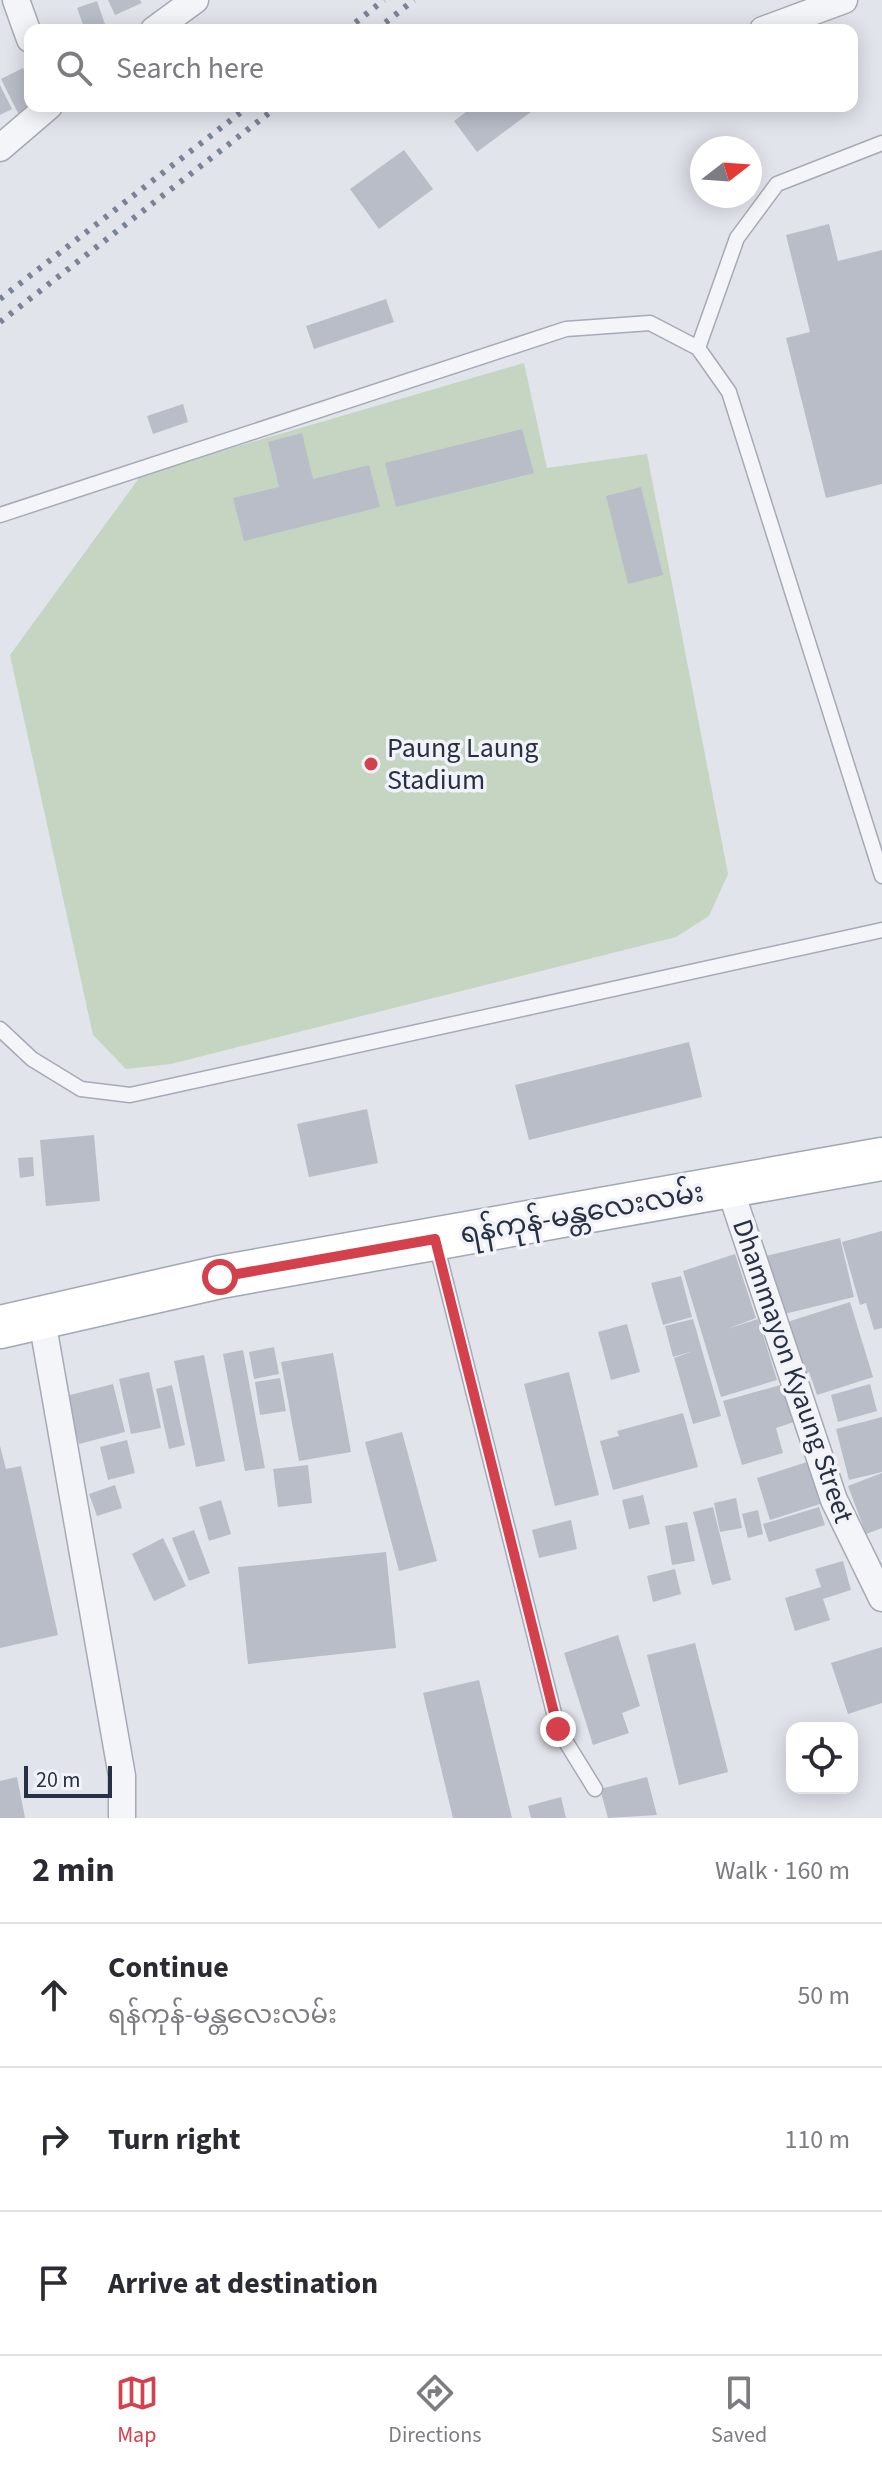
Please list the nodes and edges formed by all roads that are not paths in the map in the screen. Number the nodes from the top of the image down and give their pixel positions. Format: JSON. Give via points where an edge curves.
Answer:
{"nodes":[{"id":1,"x":16,"y":0,"type":"edge"},
{"id":2,"x":195,"y":0,"type":"edge"},
{"id":3,"x":844,"y":0,"type":"edge"},
{"id":4,"x":25,"y":24,"type":"edge"},
{"id":5,"x":162,"y":24,"type":"edge"},
{"id":6,"x":779,"y":24,"type":"edge"},
{"id":7,"x":42,"y":112,"type":"edge"},
{"id":8,"x":882,"y":143,"type":"edge"},
{"id":9,"x":0,"y":148,"type":"edge"},
{"id":10,"x":698,"y":348,"type":"junction"},
{"id":11,"x":0,"y":515,"type":"edge"},
{"id":12,"x":882,"y":876,"type":"edge"},
{"id":13,"x":882,"y":930,"type":"edge"},
{"id":14,"x":0,"y":1029,"type":"edge"},
{"id":15,"x":882,"y":1159,"type":"edge"},
{"id":16,"x":729,"y":1186,"type":"junction"},
{"id":17,"x":435,"y":1239,"type":"junction"},
{"id":18,"x":42,"y":1320,"type":"junction"},
{"id":19,"x":0,"y":1327,"type":"edge"},
{"id":20,"x":882,"y":1598,"type":"edge"},
{"id":21,"x":595,"y":1789,"type":"dead end"},
{"id":22,"x":122,"y":1818,"type":"edge"}],
"edges":[{"from":1,"to":4,"type":"street"},
{"from":2,"to":5,"type":"street"},
{"from":3,"to":6,"type":"street"},
{"from":7,"to":9,"type":"street"},
{"from":8,"to":10,"type":"lane","via":[[777,184],[737,238]]},
{"from":10,"to":11,"type":"lane","via":[[650,323],[566,329]]},
{"from":10,"to":12,"type":"lane","via":[[729,392]]},
{"from":13,"to":14,"type":"lane","via":[[130,1095],[81,1089],[32,1059]]},
{"from":15,"to":16,"type":"main road","name":"ရန်ကုန်-မန္တလေးလမ်း"},
{"from":16,"to":17,"type":"main road","name":"ရန်ကုန်-မန္တလေးလမ်း"},
{"from":16,"to":20,"type":"street","name":"Dhammayon Kyaung Street","via":[[834,1500]]},
{"from":17,"to":18,"type":"main road","name":"ရန်ကုန်-မန္တလေးလမ်း","via":[[220,1277]]},
{"from":17,"to":21,"type":"lane","via":[[558,1729]]},
{"from":18,"to":19,"type":"main road","name":"ရန်ကုန်-မန္တလေးလမ်း"},
{"from":18,"to":22,"type":"street","via":[[122,1776]]}]}
